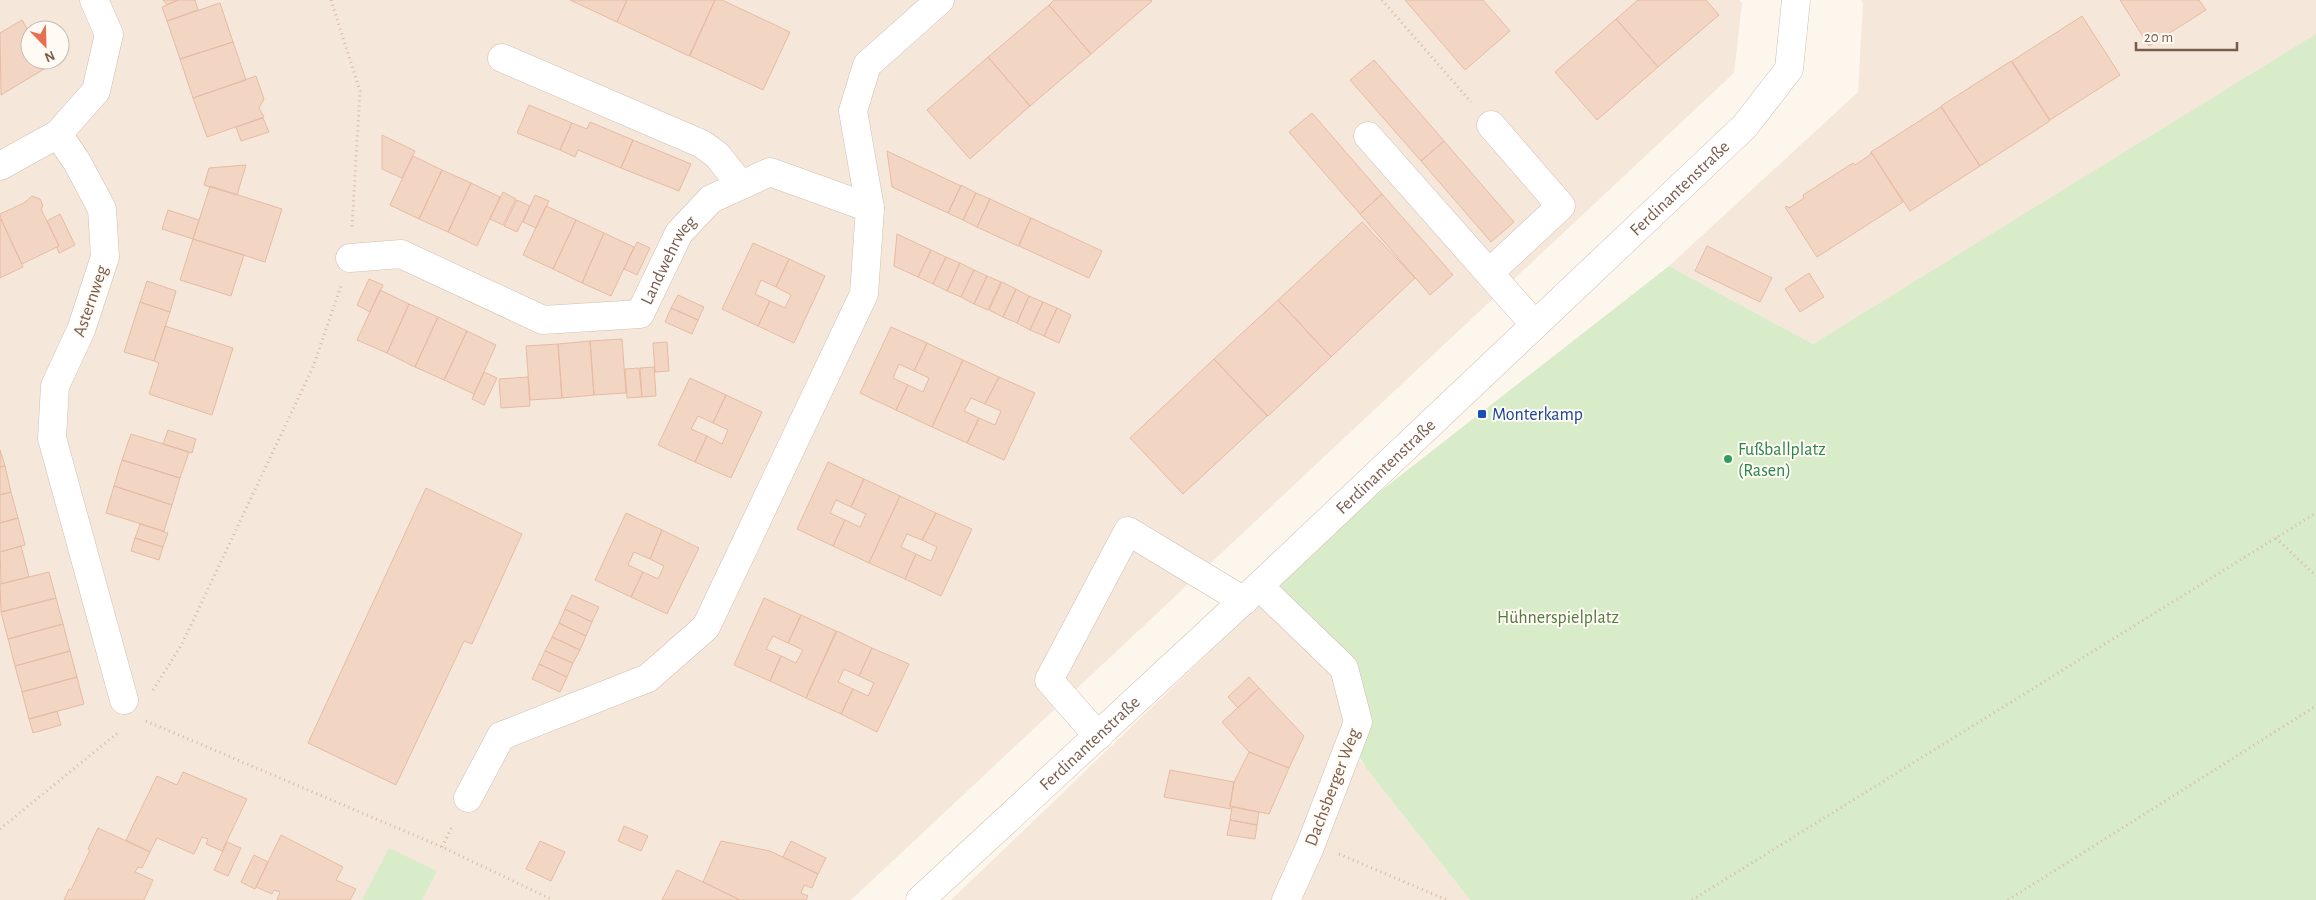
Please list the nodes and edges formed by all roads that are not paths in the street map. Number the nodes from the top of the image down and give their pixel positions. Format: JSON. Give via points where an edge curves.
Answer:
{"nodes":[{"id":1,"x":94,"y":0,"type":"edge"},
{"id":2,"x":940,"y":0,"type":"edge"},
{"id":3,"x":1796,"y":0,"type":"edge"},
{"id":4,"x":502,"y":58,"type":"dead end"},
{"id":5,"x":1491,"y":125,"type":"road end"},
{"id":6,"x":58,"y":134,"type":"junction"},
{"id":7,"x":1368,"y":136,"type":"dead end"},
{"id":8,"x":0,"y":166,"type":"edge"},
{"id":9,"x":742,"y":185,"type":"junction"},
{"id":10,"x":870,"y":208,"type":"junction"},
{"id":11,"x":350,"y":258,"type":"road end"},
{"id":12,"x":1490,"y":273,"type":"junction"},
{"id":13,"x":1535,"y":325,"type":"junction"},
{"id":14,"x":1251,"y":593,"type":"junction"},
{"id":15,"x":130,"y":708,"type":"road end"},
{"id":16,"x":1098,"y":736,"type":"junction"},
{"id":17,"x":468,"y":798,"type":"dead end"},
{"id":18,"x":920,"y":900,"type":"edge"},
{"id":19,"x":1286,"y":900,"type":"edge"}],
"edges":[{"from":1,"to":6,"type":"street","via":[[109,34],[96,91]]},
{"from":2,"to":10,"type":"street","via":[[867,65],[853,111]]},
{"from":3,"to":13,"type":"street","name":"Ferdinantenstraße","via":[[1789,69],[1745,126]]},
{"from":4,"to":9,"type":"street","via":[[702,144],[717,155]]},
{"from":5,"to":12,"type":"street","via":[[1561,206]]},
{"from":6,"to":8,"type":"street"},
{"from":6,"to":15,"type":"street","name":"Asternweg","via":[[102,209],[105,257],[81,330],[55,386],[52,438]]},
{"from":7,"to":12,"type":"street"},
{"from":9,"to":10,"type":"street","name":"Landwehrweg","via":[[770,172]]},
{"from":9,"to":11,"type":"street","name":"Landwehrweg","via":[[712,199],[679,233],[640,314],[543,320],[401,254]]},
{"from":10,"to":17,"type":"street","via":[[864,294],[706,627],[648,678],[502,736]]},
{"from":12,"to":13,"type":"street"},
{"from":13,"to":14,"type":"street","name":"Ferdinantenstraße"},
{"from":14,"to":16,"type":"street","name":"Ferdinantenstraße"},
{"from":14,"to":16,"type":"street","name":"Dachsberger Weg","via":[[1128,531],[1049,680]]},
{"from":14,"to":19,"type":"street","name":"Dachsberger Weg","via":[[1344,668],[1358,722]]},
{"from":16,"to":18,"type":"street","name":"Ferdinantenstraße"}]}
